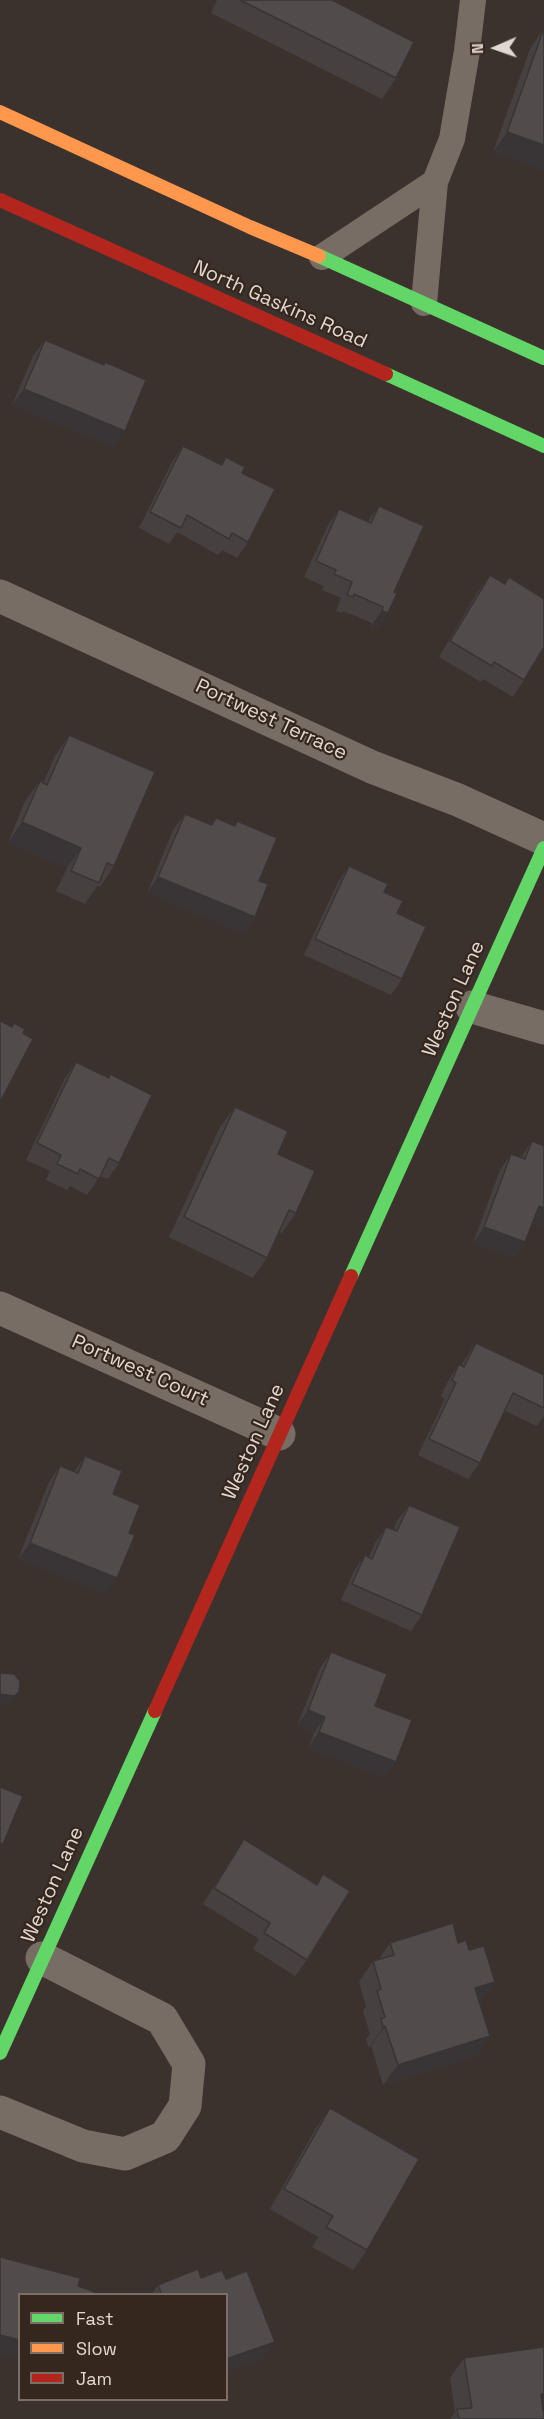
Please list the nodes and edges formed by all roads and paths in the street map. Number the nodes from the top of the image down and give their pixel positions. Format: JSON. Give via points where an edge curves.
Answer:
{"nodes":[{"id":1,"x":473,"y":0,"type":"edge"},
{"id":2,"x":0,"y":112,"type":"edge"},
{"id":3,"x":435,"y":182,"type":"junction"},
{"id":4,"x":0,"y":200,"type":"edge"},
{"id":5,"x":322,"y":257,"type":"junction"},
{"id":6,"x":424,"y":303,"type":"junction"},
{"id":7,"x":544,"y":358,"type":"edge"},
{"id":8,"x":544,"y":446,"type":"edge"},
{"id":9,"x":0,"y":596,"type":"edge"},
{"id":10,"x":544,"y":839,"type":"edge"},
{"id":11,"x":544,"y":848,"type":"edge"},
{"id":12,"x":472,"y":1006,"type":"junction"},
{"id":13,"x":544,"y":1028,"type":"edge"},
{"id":14,"x":0,"y":1308,"type":"edge"},
{"id":15,"x":279,"y":1434,"type":"junction"},
{"id":16,"x":42,"y":1958,"type":"junction"},
{"id":17,"x":0,"y":2053,"type":"edge"},
{"id":18,"x":0,"y":2112,"type":"edge"}],
"edges":[{"from":1,"to":3,"type":"lane","via":[[452,139]]},
{"from":2,"to":5,"type":"street"},
{"from":3,"to":5,"type":"lane"},
{"from":3,"to":6,"type":"lane"},
{"from":4,"to":8,"type":"street","name":"North Gaskins Road"},
{"from":5,"to":6,"type":"street"},
{"from":6,"to":7,"type":"street"},
{"from":9,"to":10,"type":"street","name":"Portwest Terrace","via":[[372,767]]},
{"from":11,"to":12,"type":"street","name":"Weston Lane"},
{"from":12,"to":13,"type":"street"},
{"from":12,"to":15,"type":"street","name":"Weston Lane"},
{"from":14,"to":15,"type":"street","name":"Portwest Court"},
{"from":15,"to":16,"type":"street","name":"Weston Lane"},
{"from":16,"to":17,"type":"street","name":"Weston Lane"},
{"from":16,"to":18,"type":"street","via":[[162,2019],[189,2064],[185,2106],[165,2137],[125,2154],[83,2146]]}]}
